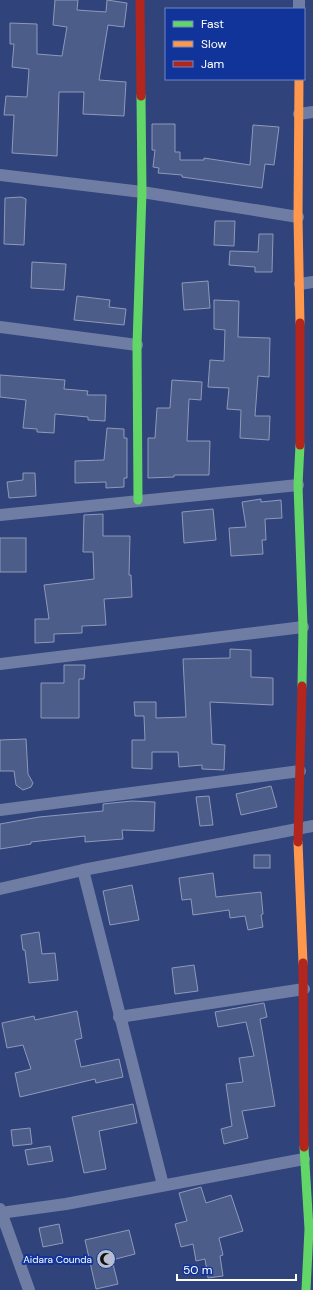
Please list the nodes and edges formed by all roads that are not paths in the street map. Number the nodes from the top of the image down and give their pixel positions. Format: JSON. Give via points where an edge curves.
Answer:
{"nodes":[{"id":1,"x":140,"y":0,"type":"edge"},
{"id":2,"x":299,"y":80,"type":"edge"},
{"id":3,"x":313,"y":112,"type":"edge"},
{"id":4,"x":299,"y":114,"type":"junction"},
{"id":5,"x":0,"y":175,"type":"edge"},
{"id":6,"x":142,"y":192,"type":"junction"},
{"id":7,"x":298,"y":217,"type":"junction"},
{"id":8,"x":313,"y":282,"type":"edge"},
{"id":9,"x":300,"y":284,"type":"junction"},
{"id":10,"x":0,"y":327,"type":"edge"},
{"id":11,"x":137,"y":345,"type":"junction"},
{"id":12,"x":307,"y":436,"type":"edge"},
{"id":13,"x":298,"y":485,"type":"junction"},
{"id":14,"x":138,"y":500,"type":"junction"},
{"id":15,"x":0,"y":515,"type":"edge"},
{"id":16,"x":303,"y":627,"type":"junction"},
{"id":17,"x":0,"y":664,"type":"edge"},
{"id":18,"x":300,"y":771,"type":"junction"},
{"id":19,"x":0,"y":810,"type":"edge"},
{"id":20,"x":313,"y":826,"type":"edge"},
{"id":21,"x":298,"y":829,"type":"junction"},
{"id":22,"x":83,"y":870,"type":"junction"},
{"id":23,"x":0,"y":889,"type":"edge"},
{"id":24,"x":304,"y":989,"type":"junction"},
{"id":25,"x":119,"y":1017,"type":"junction"},
{"id":26,"x":304,"y":1159,"type":"junction"},
{"id":27,"x":163,"y":1185,"type":"junction"},
{"id":28,"x":0,"y":1211,"type":"edge"},
{"id":29,"x":311,"y":1229,"type":"edge"},
{"id":30,"x":28,"y":1290,"type":"edge"},
{"id":31,"x":306,"y":1290,"type":"edge"}],
"edges":[{"from":1,"to":6,"type":"street"},
{"from":2,"to":4,"type":"street"},
{"from":3,"to":4,"type":"street"},
{"from":4,"to":7,"type":"street"},
{"from":5,"to":6,"type":"street"},
{"from":6,"to":7,"type":"street"},
{"from":6,"to":11,"type":"street"},
{"from":7,"to":9,"type":"street"},
{"from":8,"to":9,"type":"street"},
{"from":9,"to":12,"type":"street"},
{"from":10,"to":11,"type":"street"},
{"from":11,"to":14,"type":"street"},
{"from":12,"to":13,"type":"street"},
{"from":13,"to":14,"type":"street"},
{"from":13,"to":16,"type":"street"},
{"from":14,"to":15,"type":"street"},
{"from":16,"to":17,"type":"street"},
{"from":16,"to":18,"type":"street"},
{"from":18,"to":19,"type":"street"},
{"from":18,"to":21,"type":"street"},
{"from":20,"to":21,"type":"street"},
{"from":21,"to":22,"type":"street"},
{"from":21,"to":24,"type":"street"},
{"from":22,"to":23,"type":"street"},
{"from":22,"to":25,"type":"street"},
{"from":24,"to":25,"type":"street"},
{"from":24,"to":26,"type":"street"},
{"from":25,"to":27,"type":"street"},
{"from":26,"to":27,"type":"street"},
{"from":26,"to":29,"type":"street"},
{"from":27,"to":28,"type":"street","via":[[66,1204]]},
{"from":28,"to":30,"type":"street"},
{"from":29,"to":31,"type":"street"}]}
